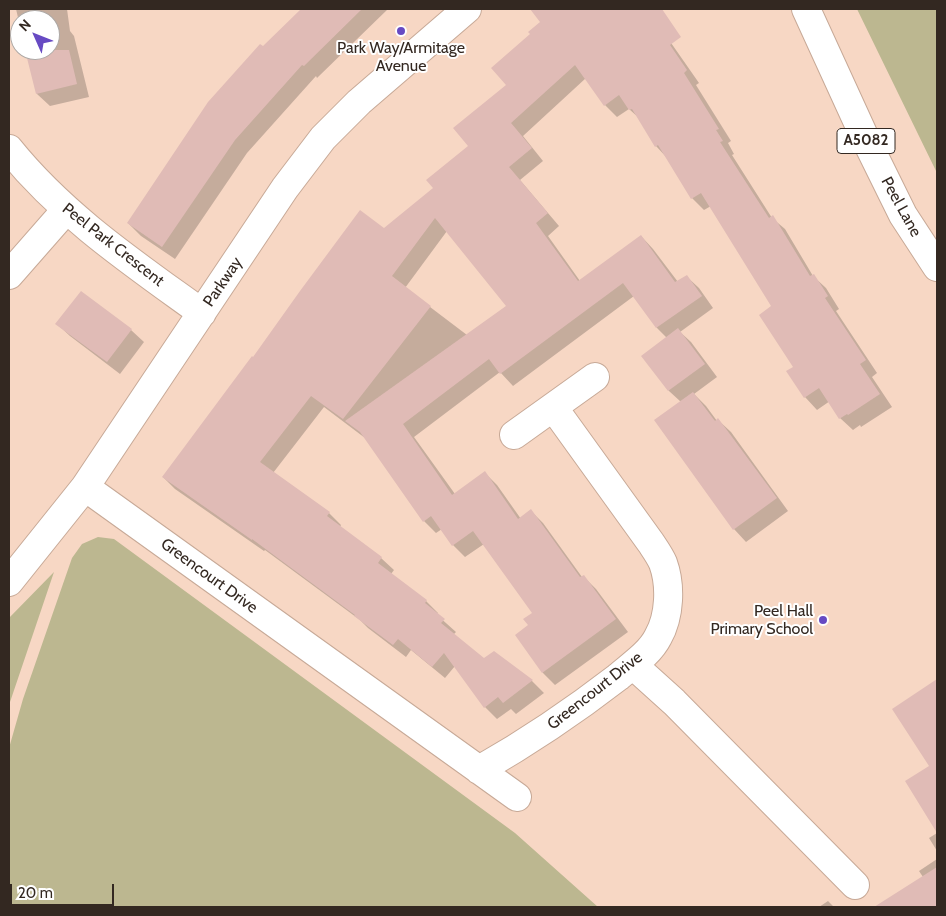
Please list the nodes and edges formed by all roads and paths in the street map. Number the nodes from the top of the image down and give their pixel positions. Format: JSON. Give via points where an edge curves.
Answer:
{"nodes":[{"id":1,"x":467,"y":9,"type":"edge"},
{"id":2,"x":806,"y":9,"type":"edge"},
{"id":3,"x":9,"y":149,"type":"edge"},
{"id":4,"x":66,"y":210,"type":"junction"},
{"id":5,"x":937,"y":267,"type":"edge"},
{"id":6,"x":9,"y":276,"type":"edge"},
{"id":7,"x":202,"y":313,"type":"junction"},
{"id":8,"x":595,"y":377,"type":"dead end"},
{"id":9,"x":553,"y":407,"type":"junction"},
{"id":10,"x":514,"y":435,"type":"dead end"},
{"id":11,"x":85,"y":487,"type":"junction"},
{"id":12,"x":9,"y":582,"type":"edge"},
{"id":13,"x":633,"y":665,"type":"junction"},
{"id":14,"x":479,"y":770,"type":"junction"},
{"id":15,"x":517,"y":797,"type":"dead end"},
{"id":16,"x":855,"y":885,"type":"dead end"}],
"edges":[{"from":1,"to":7,"type":"street","name":"Parkway","via":[[323,138],[285,188]]},
{"from":2,"to":5,"type":"street","name":"Peel Lane","number":"A5082","via":[[903,215]]},
{"from":3,"to":4,"type":"street","name":"Peel Park Crescent"},
{"from":4,"to":6,"type":"street"},
{"from":4,"to":7,"type":"street","name":"Peel Park Crescent","via":[[97,237]]},
{"from":7,"to":11,"type":"street","name":"Parkway"},
{"from":8,"to":9,"type":"street"},
{"from":9,"to":10,"type":"street"},
{"from":9,"to":13,"type":"street","name":"Greencourt Drive","via":[[662,562],[668,600],[664,621],[658,637]]},
{"from":11,"to":12,"type":"street","name":"Parkway"},
{"from":11,"to":14,"type":"street","name":"Greencourt Drive"},
{"from":13,"to":14,"type":"street","name":"Greencourt Drive","via":[[526,744]]},
{"from":13,"to":16,"type":"street","via":[[674,702]]},
{"from":14,"to":15,"type":"street","name":"Greencourt Drive"}]}
